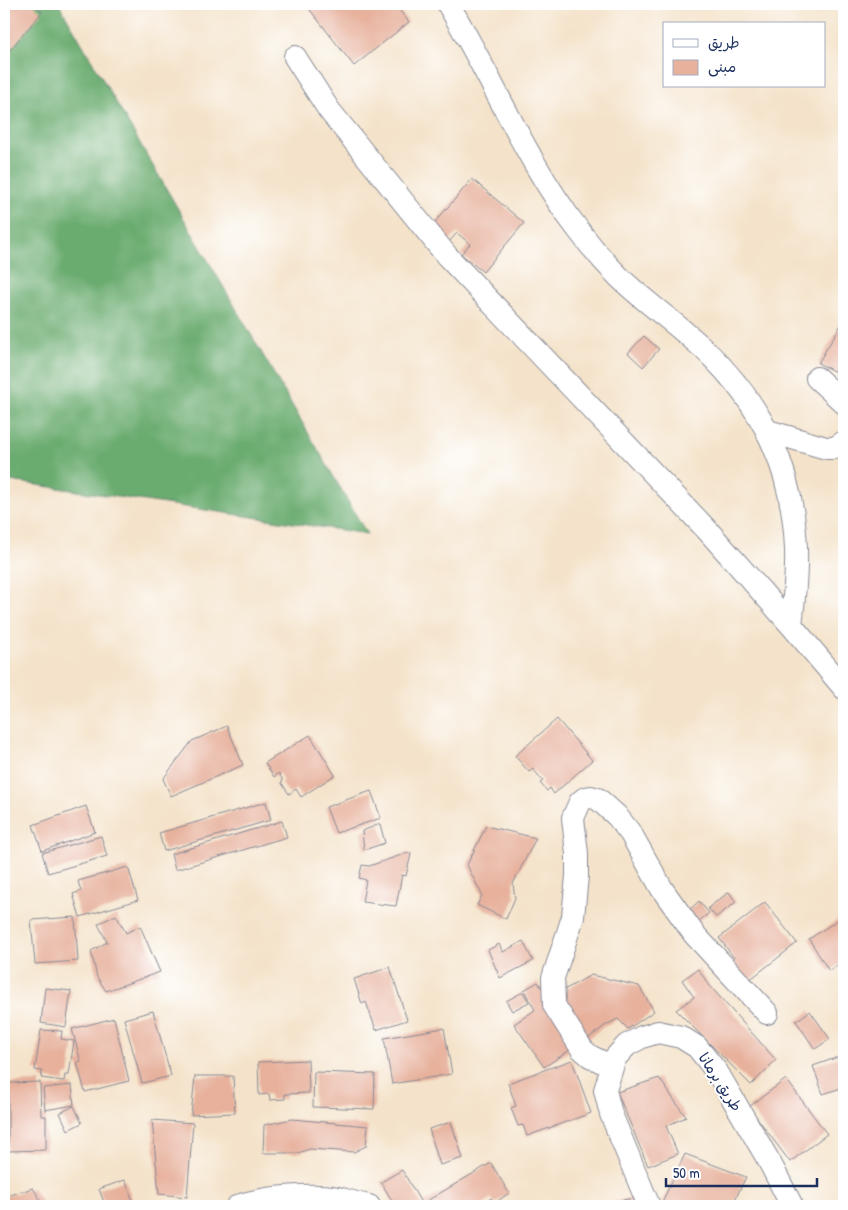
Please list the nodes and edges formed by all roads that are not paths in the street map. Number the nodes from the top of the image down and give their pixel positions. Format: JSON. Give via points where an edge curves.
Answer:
{"nodes":[{"id":1,"x":448,"y":4,"type":"edge"},
{"id":2,"x":295,"y":57,"type":"dead end"},
{"id":3,"x":817,"y":378,"type":"dead end"},
{"id":4,"x":844,"y":403,"type":"edge"},
{"id":5,"x":768,"y":431,"type":"junction"},
{"id":6,"x":844,"y":442,"type":"edge"},
{"id":7,"x":792,"y":625,"type":"junction"},
{"id":8,"x":844,"y":688,"type":"edge"},
{"id":9,"x":767,"y":1013,"type":"dead end"},
{"id":10,"x":612,"y":1067,"type":"junction"},
{"id":11,"x":238,"y":1206,"type":"edge"},
{"id":12,"x":369,"y":1206,"type":"edge"},
{"id":13,"x":649,"y":1206,"type":"edge"},
{"id":14,"x":792,"y":1206,"type":"edge"}],
"edges":[{"from":1,"to":5,"type":"street","via":[[525,148],[581,234],[620,277],[732,378]]},
{"from":2,"to":7,"type":"street","via":[[329,110],[447,256],[709,532]]},
{"from":3,"to":4,"type":"street"},
{"from":5,"to":6,"type":"street","via":[[826,448],[835,448]]},
{"from":5,"to":7,"type":"street","via":[[781,460],[790,497],[796,549]]},
{"from":7,"to":8,"type":"street"},
{"from":9,"to":10,"type":"street","via":[[694,934],[617,816],[598,799],[584,798],[573,818],[577,861],[573,916],[552,978],[553,996],[554,1005],[582,1049]]},
{"from":10,"to":13,"type":"street","name":"طريق برمانا","via":[[606,1090],[611,1114]]},
{"from":10,"to":14,"type":"street","name":"طريق برمانا","via":[[615,1058],[628,1045],[658,1032],[681,1037],[697,1047],[770,1160]]},
{"from":11,"to":12,"type":"street","via":[[278,1198],[308,1197],[336,1198]]}]}
